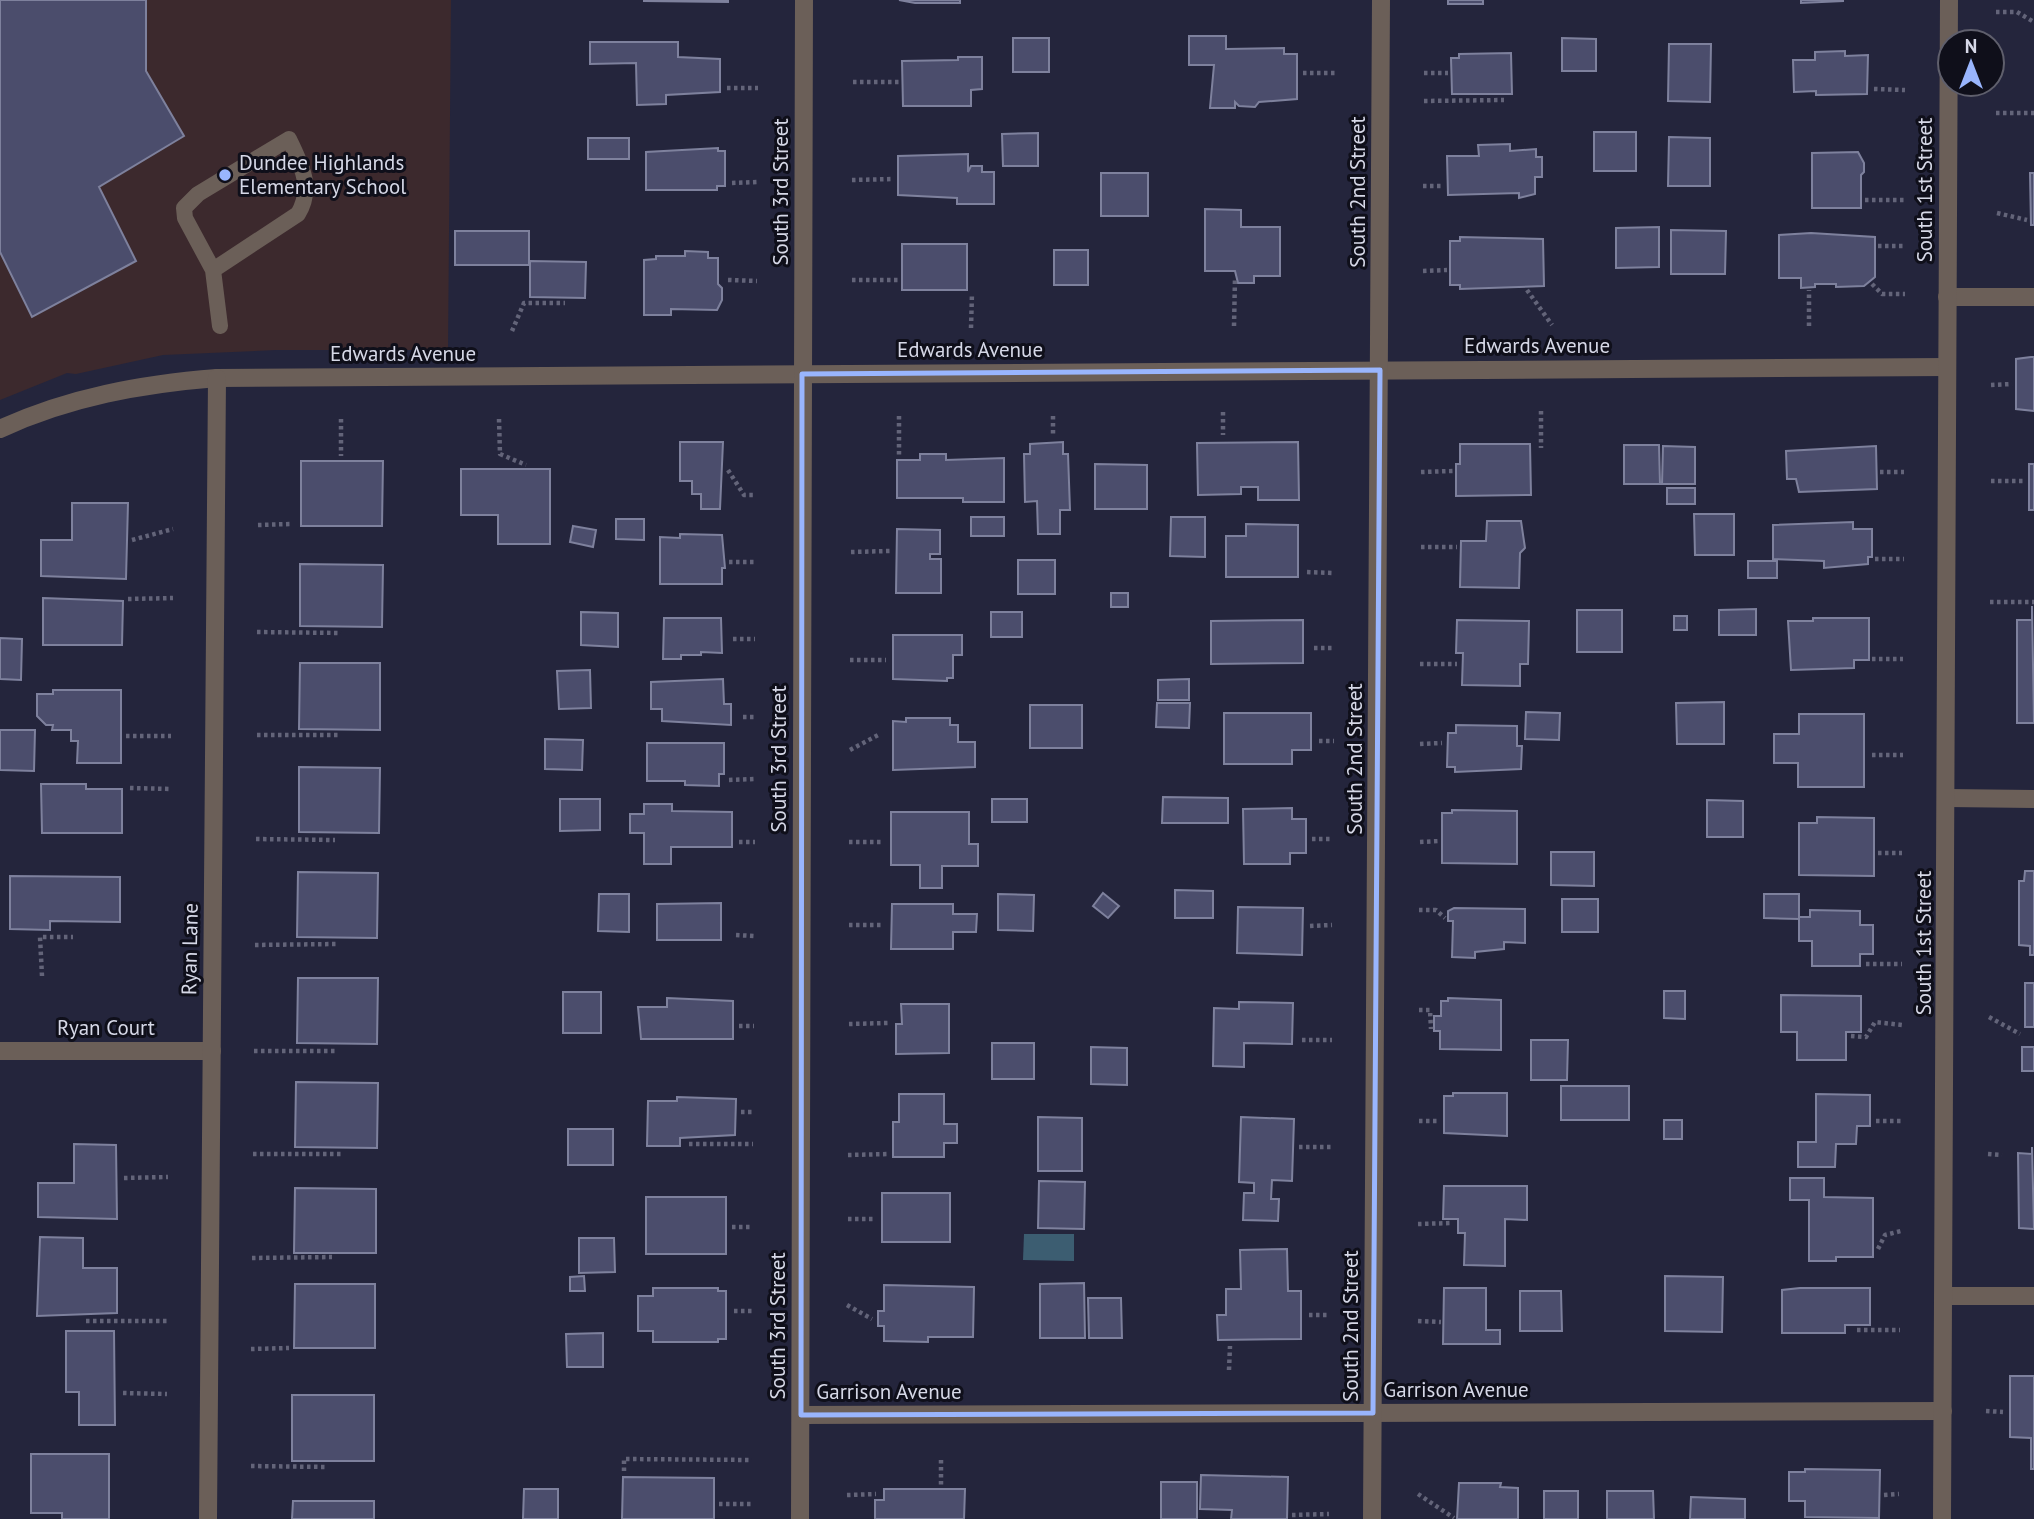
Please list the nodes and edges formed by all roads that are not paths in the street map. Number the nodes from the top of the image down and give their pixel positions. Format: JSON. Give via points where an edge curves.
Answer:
{"nodes":[{"id":1,"x":804,"y":0,"type":"edge"},
{"id":2,"x":1381,"y":0,"type":"edge"},
{"id":3,"x":1949,"y":0,"type":"edge"},
{"id":4,"x":213,"y":270,"type":"junction"},
{"id":5,"x":1947,"y":297,"type":"junction"},
{"id":6,"x":2034,"y":297,"type":"edge"},
{"id":7,"x":220,"y":326,"type":"dead end"},
{"id":8,"x":1947,"y":367,"type":"junction"},
{"id":9,"x":1380,"y":370,"type":"junction"},
{"id":10,"x":802,"y":374,"type":"junction"},
{"id":11,"x":217,"y":379,"type":"junction"},
{"id":12,"x":0,"y":429,"type":"edge"},
{"id":13,"x":1947,"y":798,"type":"junction"},
{"id":14,"x":2034,"y":799,"type":"edge"},
{"id":15,"x":0,"y":1051,"type":"edge"},
{"id":16,"x":212,"y":1051,"type":"junction"},
{"id":17,"x":1945,"y":1296,"type":"junction"},
{"id":18,"x":2034,"y":1296,"type":"edge"},
{"id":19,"x":1943,"y":1411,"type":"junction"},
{"id":20,"x":1373,"y":1413,"type":"junction"},
{"id":21,"x":801,"y":1415,"type":"junction"},
{"id":22,"x":208,"y":1519,"type":"edge"},
{"id":23,"x":800,"y":1519,"type":"edge"},
{"id":24,"x":1372,"y":1519,"type":"edge"},
{"id":25,"x":1942,"y":1519,"type":"edge"}],
"edges":[{"from":1,"to":10,"type":"street","name":"South 3rd Street"},
{"from":2,"to":9,"type":"street","name":"South 2nd Street"},
{"from":3,"to":5,"type":"street","name":"South 1st Street"},
{"from":4,"to":4,"type":"lane","via":[[298,215],[304,205],[304,174],[289,139],[198,194],[184,208],[184,218]]},
{"from":4,"to":7,"type":"lane"},
{"from":5,"to":6,"type":"street"},
{"from":5,"to":8,"type":"street","name":"South 1st Street"},
{"from":8,"to":9,"type":"street","name":"Edwards Avenue"},
{"from":8,"to":13,"type":"street","name":"South 1st Street"},
{"from":9,"to":10,"type":"street","name":"Edwards Avenue"},
{"from":9,"to":20,"type":"street","name":"South 2nd Street"},
{"from":10,"to":11,"type":"street","name":"Edwards Avenue"},
{"from":10,"to":21,"type":"street","name":"South 3rd Street"},
{"from":11,"to":12,"type":"street","name":"Edwards Avenue","via":[[106,392]]},
{"from":11,"to":16,"type":"street","name":"Ryan Lane"},
{"from":13,"to":14,"type":"street"},
{"from":13,"to":17,"type":"street","name":"South 1st Street"},
{"from":15,"to":16,"type":"street","name":"Ryan Court"},
{"from":16,"to":22,"type":"street","name":"Ryan Lane"},
{"from":17,"to":18,"type":"street"},
{"from":17,"to":19,"type":"street","name":"South 1st Street"},
{"from":19,"to":20,"type":"street","name":"Garrison Avenue"},
{"from":19,"to":25,"type":"street","name":"South 1st Street"},
{"from":20,"to":21,"type":"street","name":"Garrison Avenue"},
{"from":20,"to":24,"type":"street","name":"South 2nd Street"},
{"from":21,"to":23,"type":"street","name":"South 3rd Street"}]}
